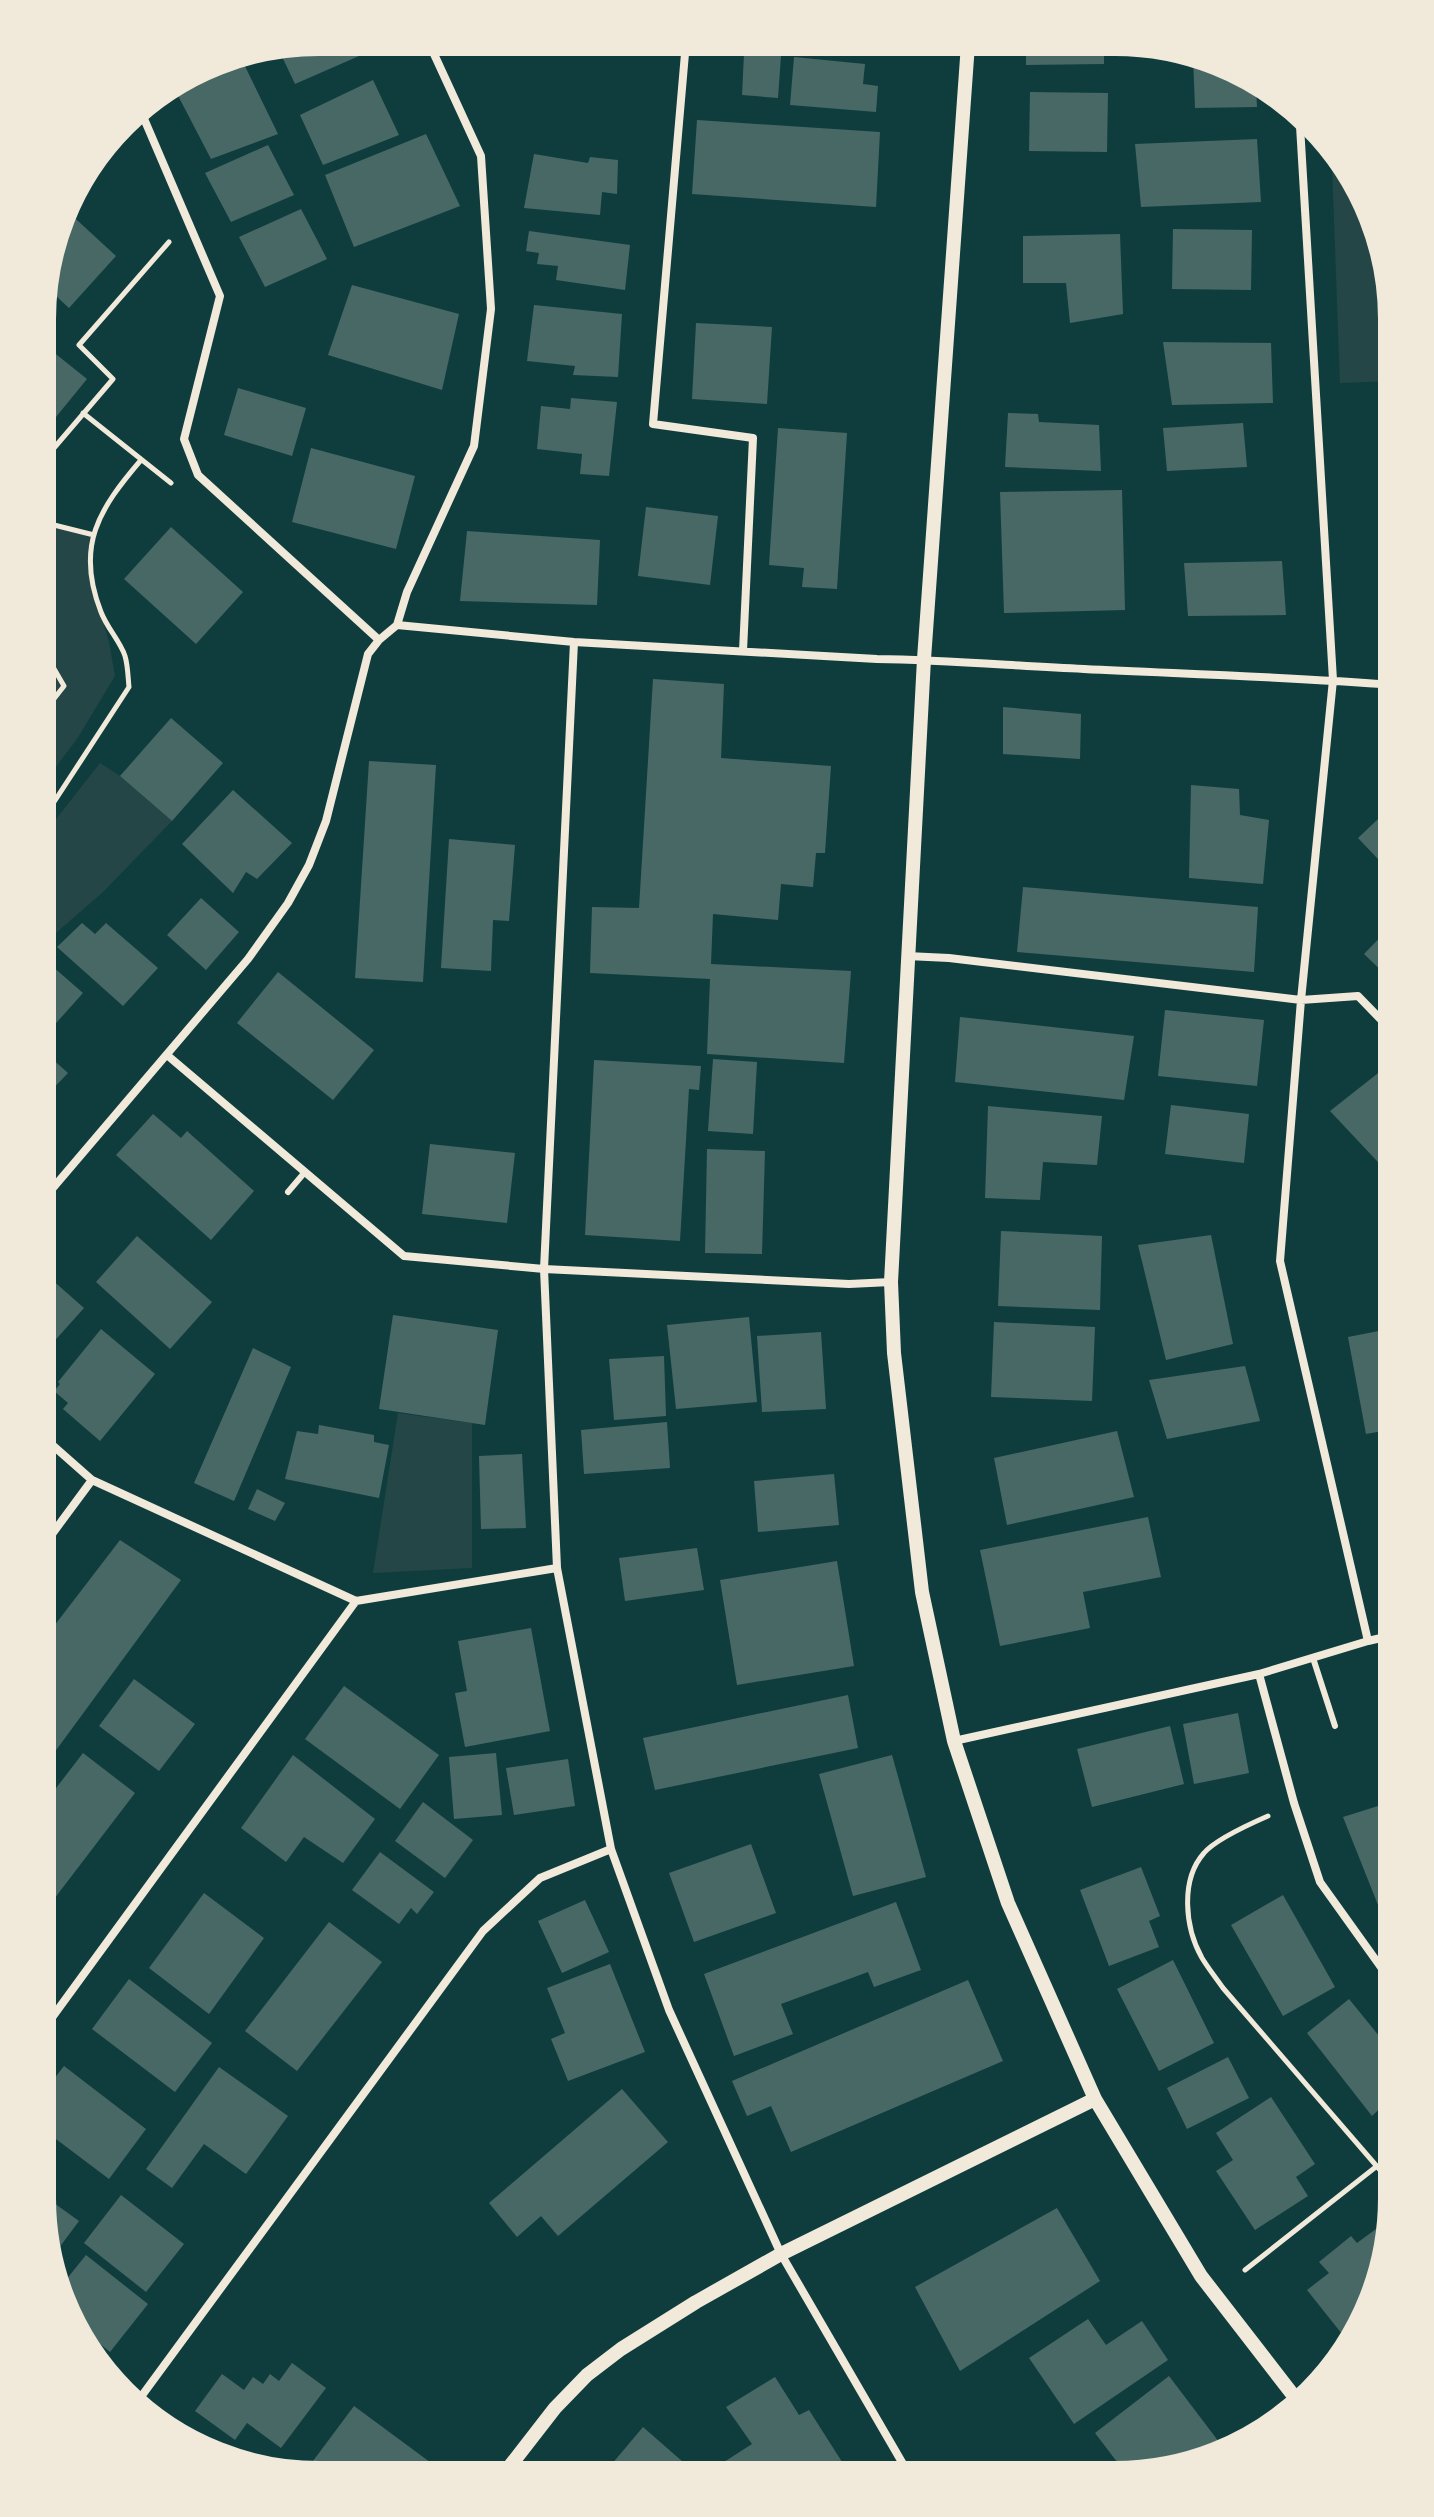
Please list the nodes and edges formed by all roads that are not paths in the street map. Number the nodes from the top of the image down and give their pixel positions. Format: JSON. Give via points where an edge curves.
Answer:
{"nodes":[{"id":1,"x":434,"y":54,"type":"edge"},
{"id":2,"x":685,"y":54,"type":"edge"},
{"id":3,"x":967,"y":54,"type":"edge"},
{"id":4,"x":144,"y":120,"type":"edge"},
{"id":5,"x":1300,"y":130,"type":"edge"},
{"id":6,"x":397,"y":625,"type":"junction"},
{"id":7,"x":379,"y":640,"type":"junction"},
{"id":8,"x":574,"y":642,"type":"junction"},
{"id":9,"x":743,"y":651,"type":"junction"},
{"id":10,"x":924,"y":659,"type":"junction"},
{"id":11,"x":1333,"y":680,"type":"junction"},
{"id":12,"x":1380,"y":684,"type":"edge"},
{"id":13,"x":907,"y":956,"type":"junction"},
{"id":14,"x":1301,"y":1000,"type":"junction"},
{"id":15,"x":1380,"y":1018,"type":"edge"},
{"id":16,"x":167,"y":1055,"type":"junction"},
{"id":17,"x":305,"y":1172,"type":"junction"},
{"id":18,"x":54,"y":1187,"type":"edge"},
{"id":19,"x":288,"y":1192,"type":"dead end"},
{"id":20,"x":544,"y":1269,"type":"junction"},
{"id":21,"x":891,"y":1282,"type":"junction"},
{"id":22,"x":54,"y":1446,"type":"edge"},
{"id":23,"x":92,"y":1480,"type":"junction"},
{"id":24,"x":54,"y":1531,"type":"edge"},
{"id":25,"x":557,"y":1568,"type":"junction"},
{"id":26,"x":356,"y":1601,"type":"junction"},
{"id":27,"x":1379,"y":1638,"type":"edge"},
{"id":28,"x":1368,"y":1641,"type":"junction"},
{"id":29,"x":1313,"y":1658,"type":"junction"},
{"id":30,"x":1259,"y":1674,"type":"junction"},
{"id":31,"x":1335,"y":1726,"type":"dead end"},
{"id":32,"x":954,"y":1741,"type":"junction"},
{"id":33,"x":611,"y":1849,"type":"junction"},
{"id":34,"x":1379,"y":1965,"type":"edge"},
{"id":35,"x":54,"y":2015,"type":"edge"},
{"id":36,"x":1095,"y":2099,"type":"junction"},
{"id":37,"x":781,"y":2254,"type":"junction"},
{"id":38,"x":143,"y":2394,"type":"edge"},
{"id":39,"x":1292,"y":2394,"type":"edge"},
{"id":40,"x":512,"y":2463,"type":"edge"},
{"id":41,"x":902,"y":2463,"type":"edge"}],
"edges":[{"from":1,"to":6,"type":"street","via":[[481,156],[491,309],[474,446]]},
{"from":2,"to":9,"type":"street","via":[[653,424],[753,438]]},
{"from":3,"to":10,"type":"street"},
{"from":4,"to":7,"type":"street","via":[[220,296],[184,439],[198,475]]},
{"from":5,"to":11,"type":"street"},
{"from":6,"to":7,"type":"street"},
{"from":6,"to":8,"type":"street"},
{"from":7,"to":16,"type":"street","via":[[368,654],[326,821],[309,865],[248,959]]},
{"from":8,"to":9,"type":"street"},
{"from":8,"to":20,"type":"street"},
{"from":9,"to":10,"type":"street"},
{"from":10,"to":11,"type":"street"},
{"from":10,"to":13,"type":"street"},
{"from":11,"to":12,"type":"street"},
{"from":11,"to":14,"type":"street"},
{"from":13,"to":14,"type":"street"},
{"from":13,"to":21,"type":"street"},
{"from":14,"to":15,"type":"street","via":[[1358,996]]},
{"from":14,"to":28,"type":"street","via":[[1280,1261]]},
{"from":16,"to":17,"type":"street"},
{"from":16,"to":18,"type":"street"},
{"from":17,"to":19,"type":"lane"},
{"from":17,"to":20,"type":"street","via":[[404,1256]]},
{"from":20,"to":21,"type":"street"},
{"from":20,"to":25,"type":"street"},
{"from":21,"to":32,"type":"street","via":[[894,1353],[922,1592]]},
{"from":22,"to":23,"type":"street"},
{"from":23,"to":24,"type":"street"},
{"from":23,"to":26,"type":"street"},
{"from":25,"to":26,"type":"street"},
{"from":25,"to":33,"type":"street"},
{"from":26,"to":35,"type":"street"},
{"from":27,"to":28,"type":"street"},
{"from":28,"to":29,"type":"street"},
{"from":29,"to":30,"type":"street"},
{"from":29,"to":31,"type":"lane"},
{"from":30,"to":32,"type":"street"},
{"from":30,"to":34,"type":"street","via":[[1320,1882]]},
{"from":32,"to":36,"type":"street","via":[[1008,1903]]},
{"from":33,"to":37,"type":"street","via":[[669,2010]]},
{"from":33,"to":38,"type":"street","via":[[540,1878],[483,1931]]},
{"from":36,"to":37,"type":"street"},
{"from":36,"to":39,"type":"street","via":[[1201,2276]]},
{"from":37,"to":40,"type":"street","via":[[696,2302],[587,2375]]},
{"from":37,"to":41,"type":"street"}]}
